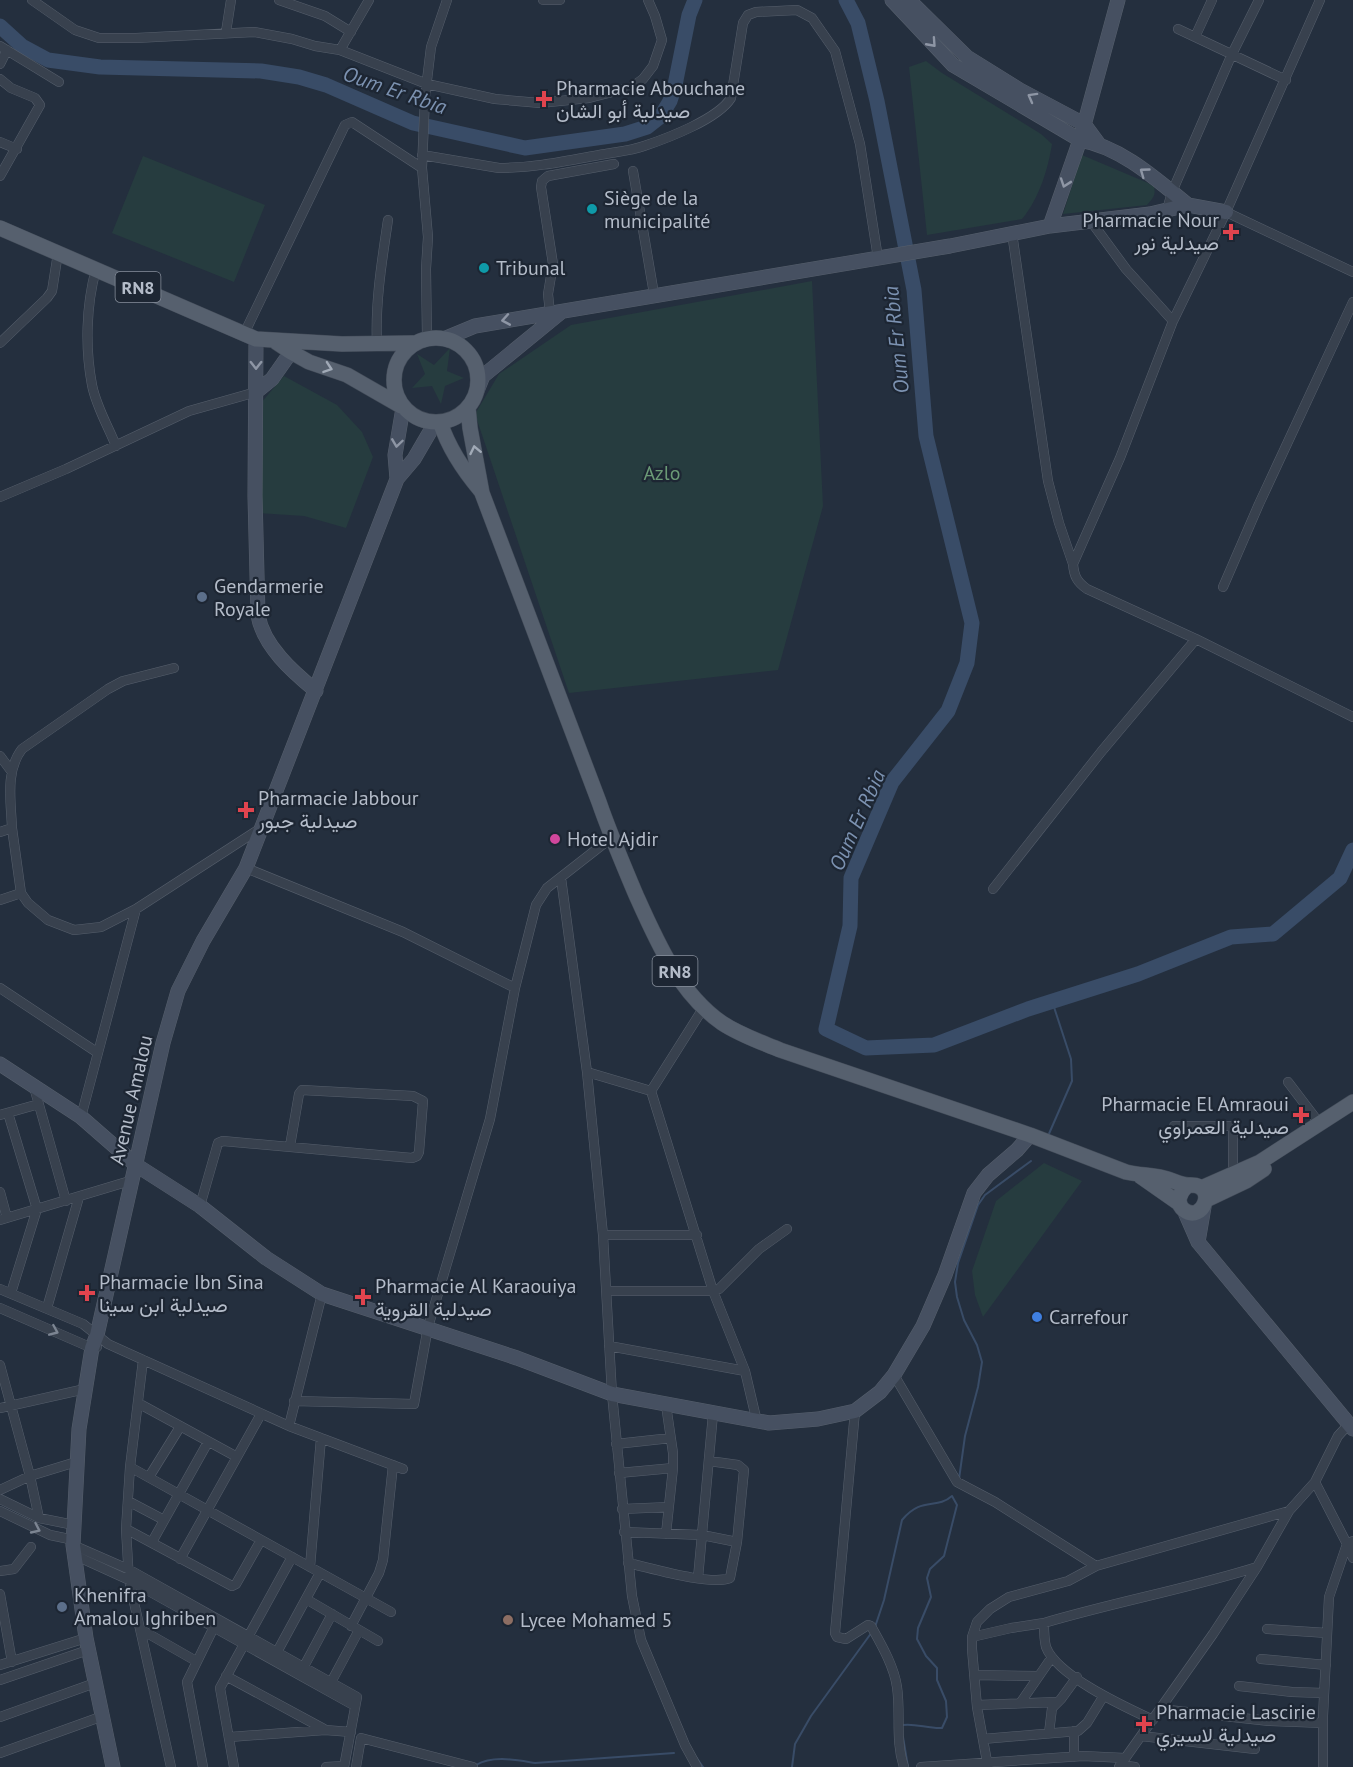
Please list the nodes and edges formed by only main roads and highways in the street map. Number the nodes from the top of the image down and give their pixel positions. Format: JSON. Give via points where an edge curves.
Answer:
{"nodes":[{"id":1,"x":2,"y":234,"type":"edge"},
{"id":2,"x":420,"y":341,"type":"junction"},
{"id":3,"x":276,"y":342,"type":"junction"},
{"id":4,"x":403,"y":407,"type":"junction"},
{"id":5,"x":468,"y":407,"type":"junction"},
{"id":6,"x":437,"y":422,"type":"junction"},
{"id":7,"x":482,"y":493,"type":"junction"},
{"id":8,"x":1353,"y":1102,"type":"edge"},
{"id":9,"x":1353,"y":1112,"type":"edge"},
{"id":10,"x":1140,"y":1176,"type":"junction"},
{"id":11,"x":1199,"y":1195,"type":"junction"},
{"id":12,"x":1182,"y":1207,"type":"junction"}],
"edges":[{"from":1,"to":3,"type":"main road","number":"RN8","via":[[58,253],[250,337]]},
{"from":2,"to":3,"type":"main road","number":"RN8"},
{"from":2,"to":4,"type":"main road","via":[[404,351],[394,372],[396,396]]},
{"from":2,"to":5,"type":"main road","number":"RN8","via":[[446,338],[468,353],[478,377],[477,391]]},
{"from":3,"to":4,"type":"main road","number":"RN8","one_way":true},
{"from":4,"to":6,"type":"main road","number":"RN8","via":[[420,420]]},
{"from":5,"to":6,"type":"main road","via":[[450,420]]},
{"from":7,"to":5,"type":"main road","number":"RN8","one_way":true},
{"from":6,"to":7,"type":"main road","number":"RN8","via":[[459,464]]},
{"from":7,"to":10,"type":"main road","number":"RN8","via":[[611,838],[661,950],[704,1007],[731,1028],[780,1050]]},
{"from":8,"to":11,"type":"main road","via":[[1260,1162]]},
{"from":9,"to":11,"type":"main road","via":[[1246,1181]]},
{"from":10,"to":11,"type":"main road","number":"RN8","via":[[1163,1178]]},
{"from":10,"to":12,"type":"main road","number":"RN8"},
{"from":11,"to":12,"type":"main road","via":[[1198,1211]]},
{"from":11,"to":12,"type":"main road","via":[[1182,1190]]}]}
